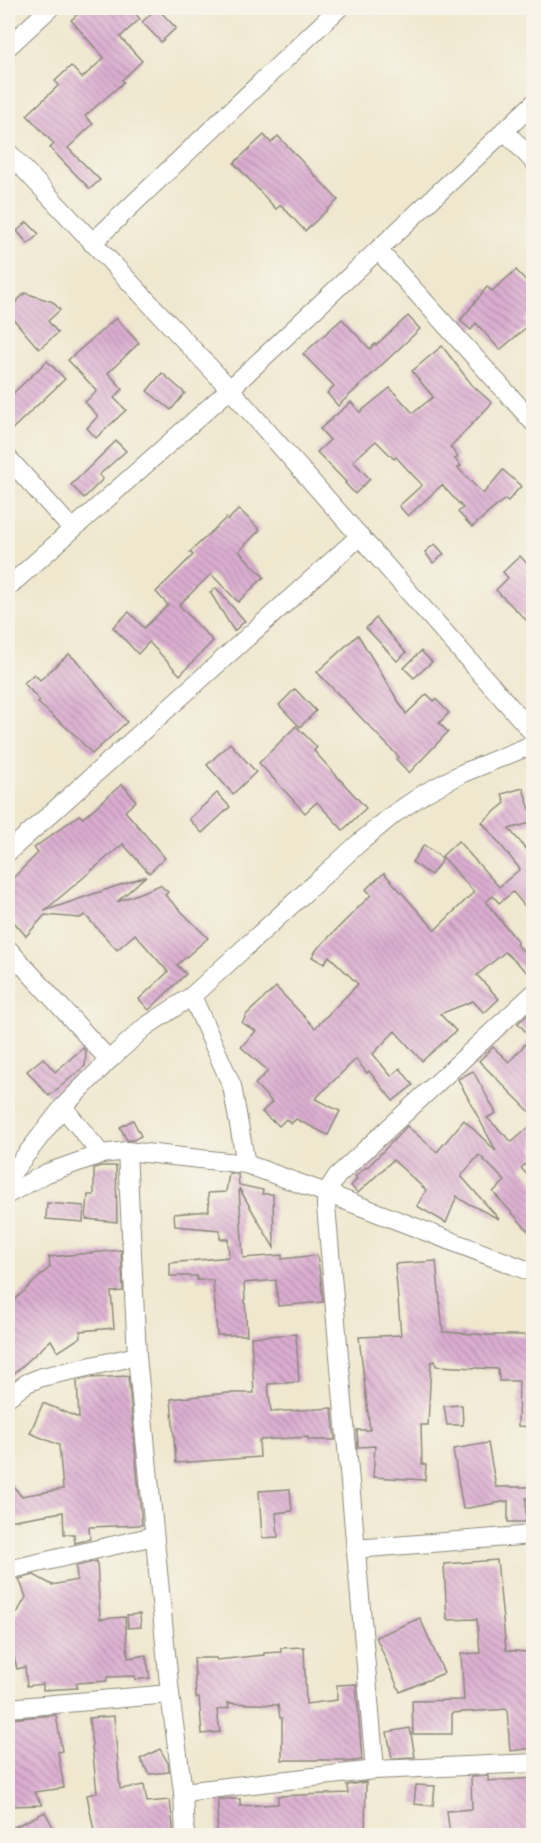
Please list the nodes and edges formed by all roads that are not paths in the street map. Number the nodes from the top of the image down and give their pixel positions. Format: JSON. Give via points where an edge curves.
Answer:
{"nodes":[{"id":1,"x":50,"y":8,"type":"edge"},
{"id":2,"x":339,"y":8,"type":"edge"},
{"id":3,"x":8,"y":47,"type":"edge"},
{"id":4,"x":534,"y":103,"type":"edge"},
{"id":5,"x":504,"y":130,"type":"junction"},
{"id":6,"x":8,"y":153,"type":"edge"},
{"id":7,"x":534,"y":162,"type":"edge"},
{"id":8,"x":92,"y":243,"type":"junction"},
{"id":9,"x":378,"y":250,"type":"junction"},
{"id":10,"x":230,"y":389,"type":"junction"},
{"id":11,"x":534,"y":423,"type":"edge"},
{"id":12,"x":8,"y":458,"type":"edge"},
{"id":13,"x":72,"y":530,"type":"junction"},
{"id":14,"x":360,"y":536,"type":"junction"},
{"id":15,"x":8,"y":587,"type":"edge"},
{"id":16,"x":534,"y":734,"type":"edge"},
{"id":17,"x":534,"y":744,"type":"edge"},
{"id":18,"x":8,"y":852,"type":"edge"},
{"id":19,"x":8,"y":949,"type":"edge"},
{"id":20,"x":534,"y":993,"type":"edge"},
{"id":21,"x":192,"y":996,"type":"junction"},
{"id":22,"x":109,"y":1060,"type":"junction"},
{"id":23,"x":63,"y":1107,"type":"junction"},
{"id":24,"x":127,"y":1150,"type":"junction"},
{"id":25,"x":101,"y":1154,"type":"junction"},
{"id":26,"x":246,"y":1164,"type":"junction"},
{"id":27,"x":8,"y":1178,"type":"edge"},
{"id":28,"x":326,"y":1193,"type":"junction"},
{"id":29,"x":8,"y":1194,"type":"edge"},
{"id":30,"x":532,"y":1272,"type":"edge"},
{"id":31,"x":137,"y":1356,"type":"junction"},
{"id":32,"x":8,"y":1397,"type":"edge"},
{"id":33,"x":534,"y":1535,"type":"edge"},
{"id":34,"x":154,"y":1536,"type":"junction"},
{"id":35,"x":355,"y":1549,"type":"junction"},
{"id":36,"x":8,"y":1570,"type":"edge"},
{"id":37,"x":170,"y":1694,"type":"junction"},
{"id":38,"x":8,"y":1708,"type":"edge"},
{"id":39,"x":534,"y":1763,"type":"edge"},
{"id":40,"x":375,"y":1770,"type":"junction"},
{"id":41,"x":183,"y":1792,"type":"junction"},
{"id":42,"x":185,"y":1836,"type":"edge"}],
"edges":[{"from":1,"to":3,"type":"street"},
{"from":2,"to":8,"type":"street"},
{"from":4,"to":5,"type":"street"},
{"from":5,"to":7,"type":"street"},
{"from":5,"to":9,"type":"street"},
{"from":6,"to":8,"type":"street"},
{"from":8,"to":10,"type":"street"},
{"from":9,"to":10,"type":"street"},
{"from":9,"to":11,"type":"street"},
{"from":10,"to":13,"type":"street"},
{"from":10,"to":14,"type":"street"},
{"from":12,"to":13,"type":"street"},
{"from":13,"to":15,"type":"street"},
{"from":14,"to":16,"type":"street"},
{"from":14,"to":18,"type":"street"},
{"from":17,"to":21,"type":"street","via":[[463,773],[394,814]]},
{"from":19,"to":22,"type":"street"},
{"from":20,"to":28,"type":"street","via":[[337,1176]]},
{"from":21,"to":22,"type":"street","via":[[145,1027]]},
{"from":21,"to":26,"type":"street","via":[[232,1086]]},
{"from":22,"to":23,"type":"street"},
{"from":23,"to":25,"type":"street"},
{"from":23,"to":27,"type":"street"},
{"from":24,"to":25,"type":"street"},
{"from":24,"to":26,"type":"street"},
{"from":24,"to":31,"type":"street"},
{"from":25,"to":29,"type":"street","via":[[47,1173]]},
{"from":26,"to":28,"type":"street"},
{"from":28,"to":30,"type":"street"},
{"from":28,"to":35,"type":"street"},
{"from":31,"to":32,"type":"street","via":[[42,1377]]},
{"from":31,"to":34,"type":"street"},
{"from":33,"to":35,"type":"street"},
{"from":34,"to":36,"type":"street"},
{"from":34,"to":37,"type":"street"},
{"from":35,"to":40,"type":"street"},
{"from":37,"to":38,"type":"street"},
{"from":37,"to":41,"type":"street"},
{"from":39,"to":40,"type":"street"},
{"from":40,"to":41,"type":"street"},
{"from":41,"to":42,"type":"street"}]}
